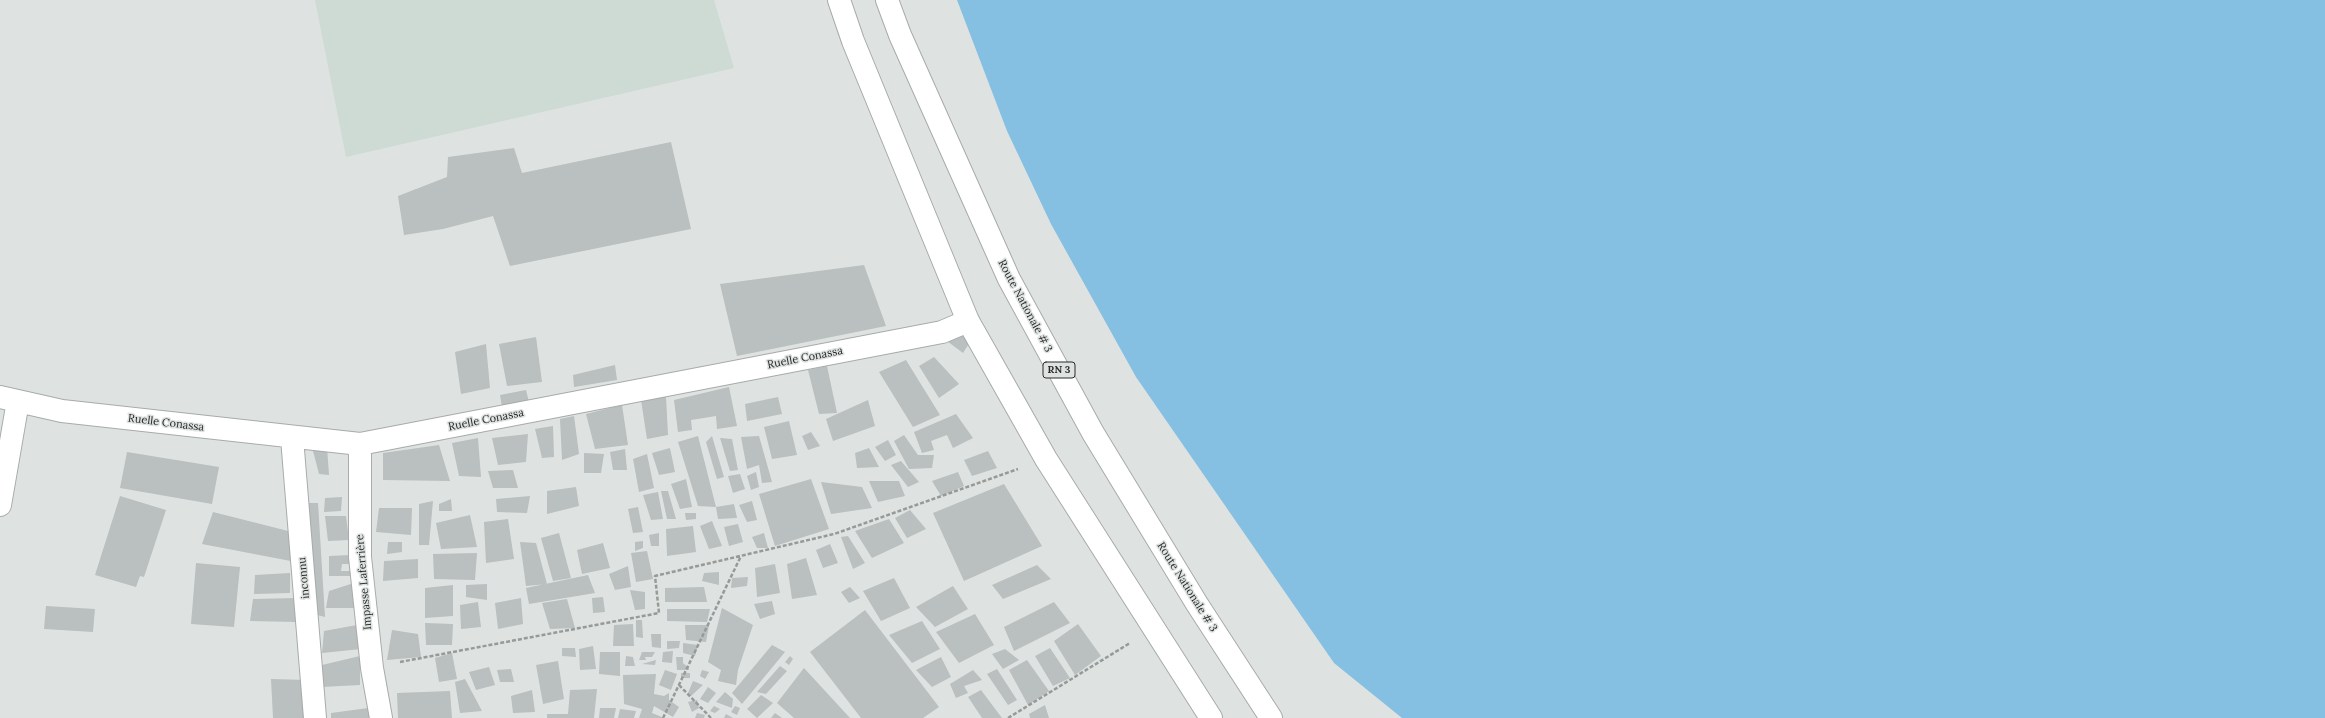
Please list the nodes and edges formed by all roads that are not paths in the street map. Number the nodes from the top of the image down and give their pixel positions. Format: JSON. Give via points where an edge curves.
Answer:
{"nodes":[{"id":1,"x":839,"y":0,"type":"edge"},
{"id":2,"x":887,"y":0,"type":"edge"},
{"id":3,"x":968,"y":321,"type":"junction"},
{"id":4,"x":9,"y":399,"type":"edge"},
{"id":5,"x":292,"y":438,"type":"junction"},
{"id":6,"x":360,"y":444,"type":"junction"},
{"id":7,"x":0,"y":505,"type":"edge"},
{"id":8,"x":315,"y":718,"type":"edge"},
{"id":9,"x":382,"y":718,"type":"edge"},
{"id":10,"x":1211,"y":718,"type":"edge"},
{"id":11,"x":1272,"y":718,"type":"edge"}],
"edges":[{"from":1,"to":3,"type":"street","via":[[853,42]]},
{"from":2,"to":11,"type":"street","name":"Route Nationale # 3","number":"RN 3","via":[[900,35],[1009,279],[1093,433],[1197,604]]},
{"from":3,"to":6,"type":"street","name":"Ruelle Conassa","via":[[942,332]]},
{"from":3,"to":10,"type":"street","via":[[1046,459]]},
{"from":4,"to":5,"type":"street","name":"Ruelle Conassa","via":[[62,411]]},
{"from":4,"to":7,"type":"street"},
{"from":5,"to":6,"type":"street","name":"Ruelle Conassa"},
{"from":5,"to":8,"type":"street","name":"inconnu"},
{"from":6,"to":9,"type":"street","name":"Impasse Laferrière","via":[[360,557],[372,668]]}]}
